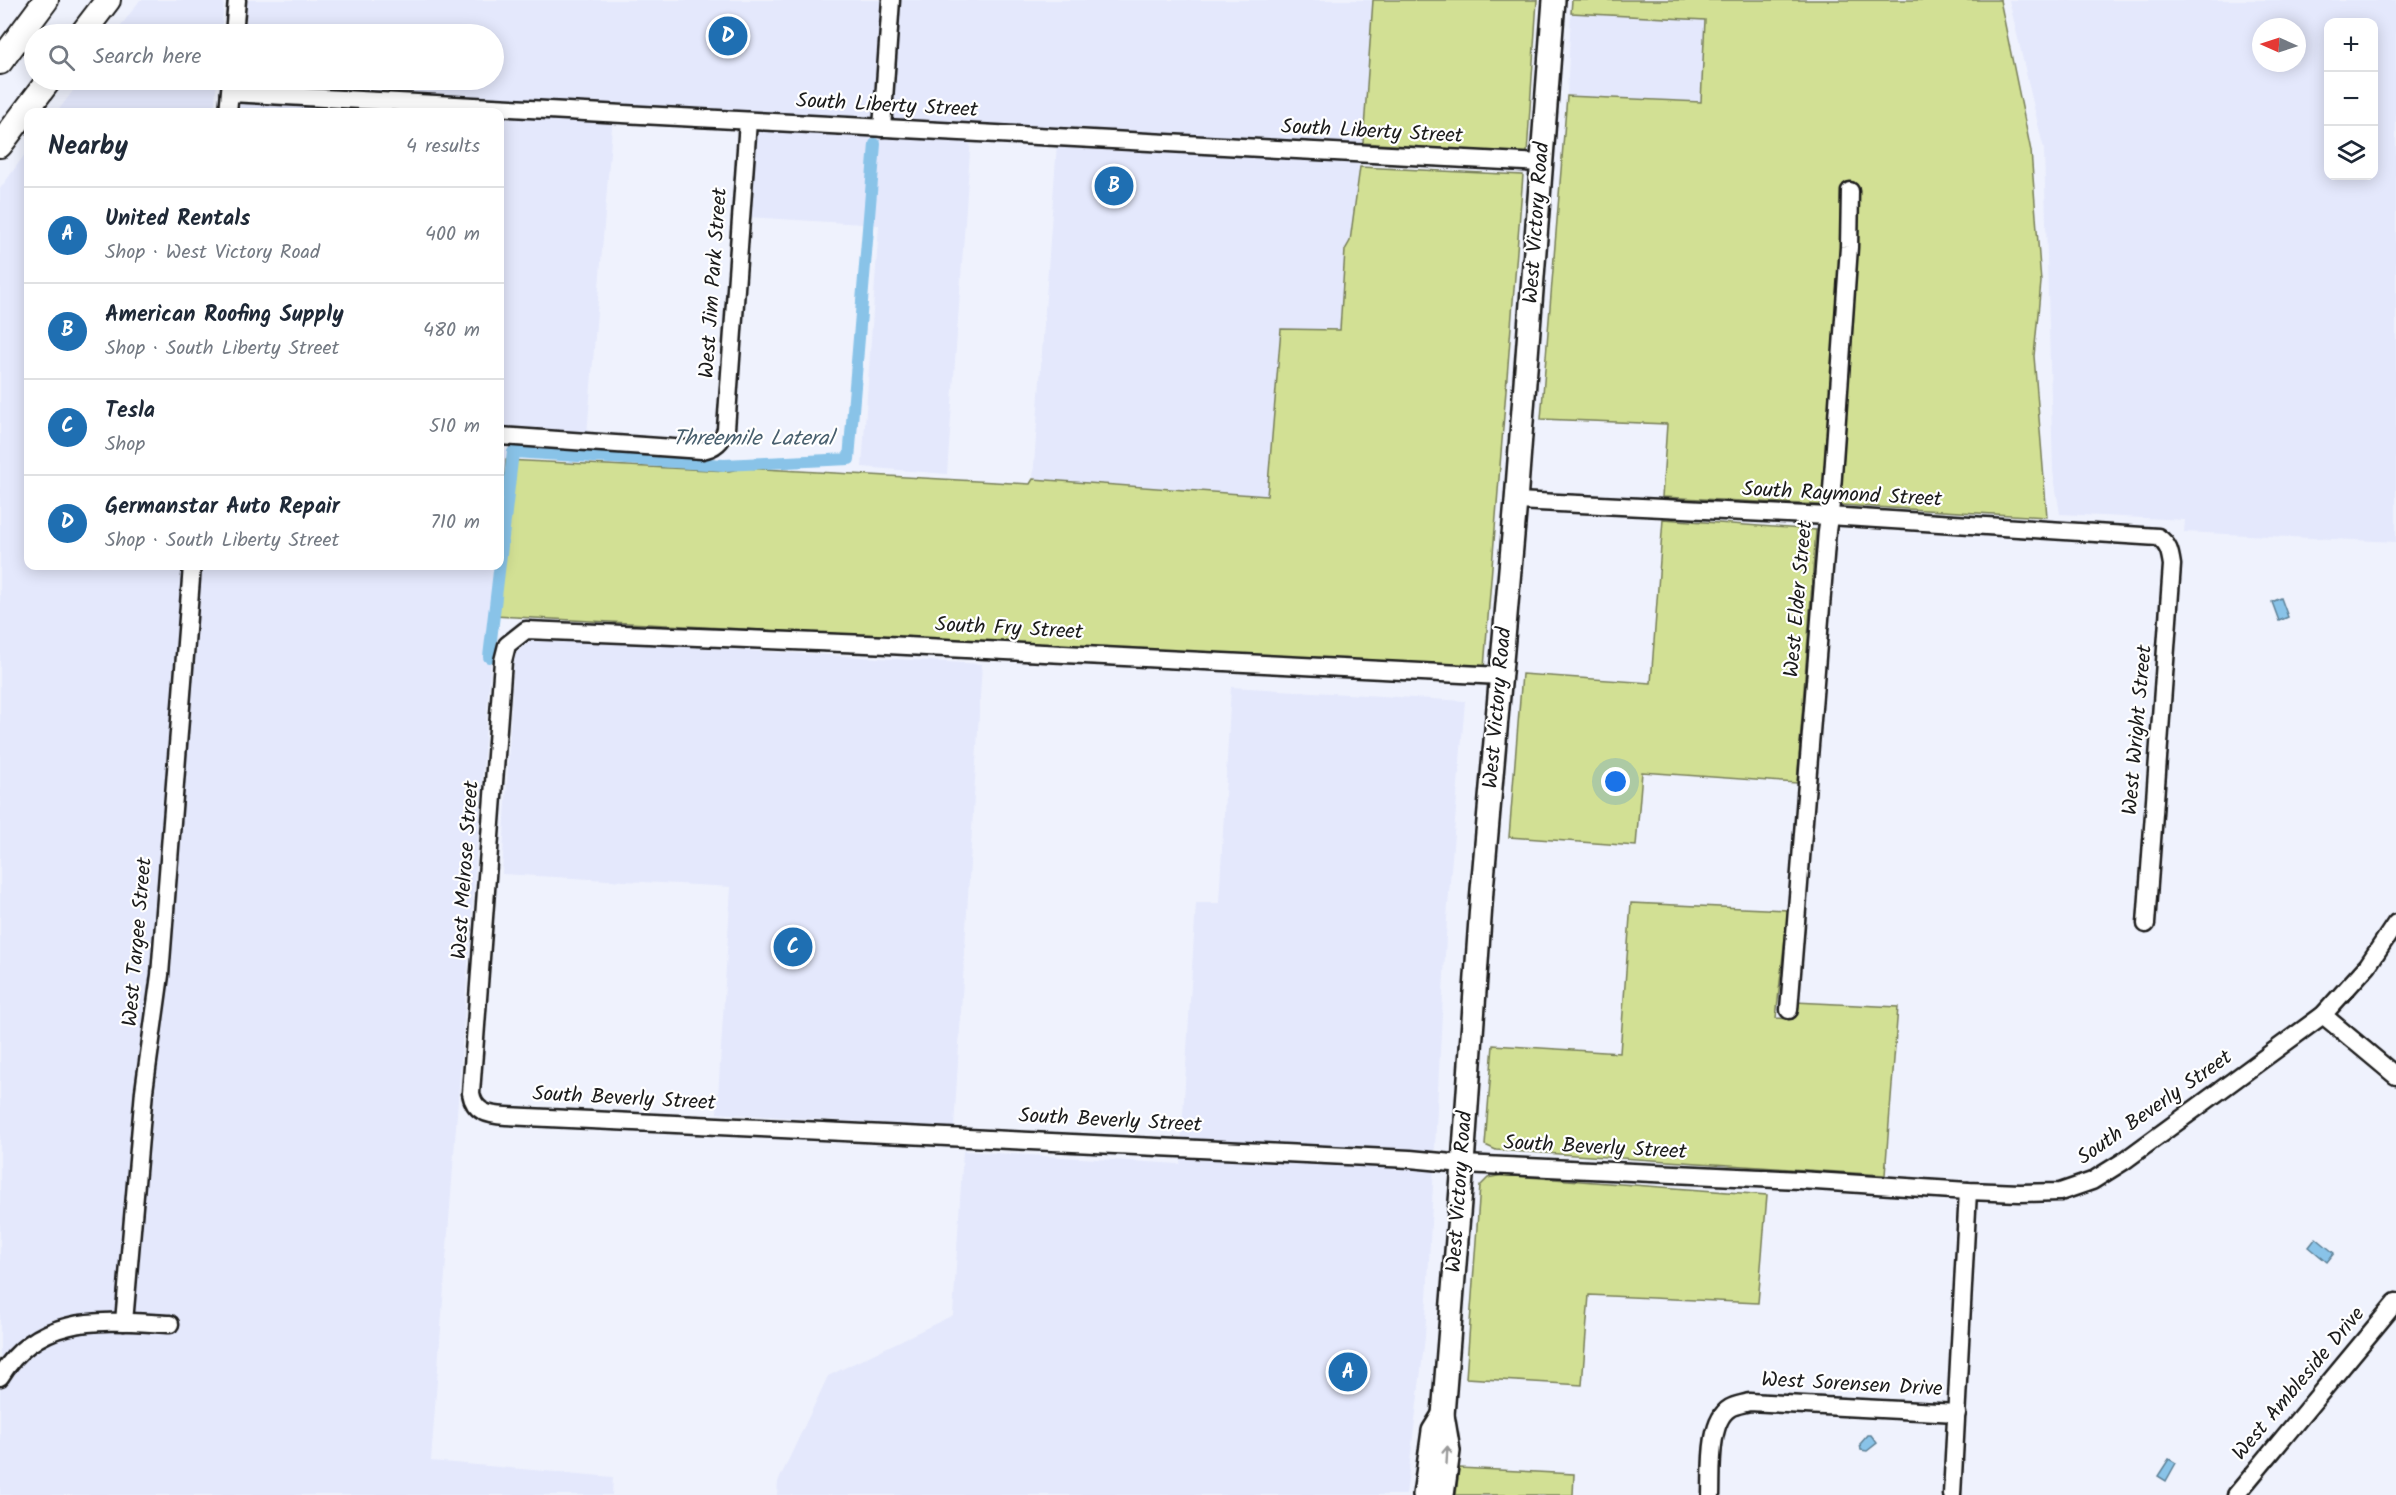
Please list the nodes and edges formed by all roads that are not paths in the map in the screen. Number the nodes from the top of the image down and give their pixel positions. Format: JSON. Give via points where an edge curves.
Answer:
{"nodes":[{"id":1,"x":46,"y":0,"type":"edge"},
{"id":2,"x":108,"y":0,"type":"edge"},
{"id":3,"x":237,"y":0,"type":"edge"},
{"id":4,"x":891,"y":0,"type":"edge"},
{"id":5,"x":1554,"y":0,"type":"edge"},
{"id":6,"x":28,"y":24,"type":"edge"},
{"id":7,"x":90,"y":24,"type":"edge"},
{"id":8,"x":235,"y":24,"type":"edge"},
{"id":9,"x":24,"y":30,"type":"edge"},
{"id":10,"x":0,"y":62,"type":"edge"},
{"id":11,"x":41,"y":90,"type":"edge"},
{"id":12,"x":230,"y":90,"type":"edge"},
{"id":13,"x":289,"y":90,"type":"edge"},
{"id":14,"x":28,"y":108,"type":"edge"},
{"id":15,"x":228,"y":108,"type":"edge"},
{"id":16,"x":24,"y":113,"type":"edge"},
{"id":17,"x":748,"y":121,"type":"junction"},
{"id":18,"x":882,"y":128,"type":"junction"},
{"id":19,"x":0,"y":145,"type":"edge"},
{"id":20,"x":1541,"y":163,"type":"junction"},
{"id":21,"x":1850,"y":191,"type":"dead end"},
{"id":22,"x":504,"y":436,"type":"edge"},
{"id":23,"x":1516,"y":501,"type":"junction"},
{"id":24,"x":1829,"y":516,"type":"junction"},
{"id":25,"x":2164,"y":542,"type":"joint"},
{"id":26,"x":192,"y":570,"type":"edge"},
{"id":27,"x":516,"y":636,"type":"joint"},
{"id":28,"x":1501,"y":676,"type":"junction"},
{"id":29,"x":2396,"y":923,"type":"edge"},
{"id":30,"x":2146,"y":924,"type":"dead end"},
{"id":31,"x":1789,"y":1010,"type":"dead end"},
{"id":32,"x":2323,"y":1016,"type":"junction"},
{"id":33,"x":2396,"y":1076,"type":"edge"},
{"id":34,"x":477,"y":1109,"type":"joint"},
{"id":35,"x":1463,"y":1164,"type":"junction"},
{"id":36,"x":1968,"y":1191,"type":"junction"},
{"id":37,"x":2396,"y":1302,"type":"edge"},
{"id":38,"x":124,"y":1322,"type":"junction"},
{"id":39,"x":170,"y":1324,"type":"dead end"},
{"id":40,"x":0,"y":1377,"type":"edge"},
{"id":41,"x":1957,"y":1413,"type":"junction"},
{"id":42,"x":1443,"y":1415,"type":"junction"},
{"id":43,"x":1428,"y":1472,"type":"junction"},
{"id":44,"x":1424,"y":1495,"type":"edge"},
{"id":45,"x":1435,"y":1495,"type":"edge"},
{"id":46,"x":1443,"y":1495,"type":"edge"},
{"id":47,"x":1711,"y":1495,"type":"edge"},
{"id":48,"x":1952,"y":1495,"type":"edge"},
{"id":49,"x":2236,"y":1495,"type":"edge"}],
"edges":[{"from":1,"to":6,"type":"highway"},
{"from":2,"to":7,"type":"highway"},
{"from":3,"to":8,"type":"street"},
{"from":4,"to":18,"type":"street"},
{"from":5,"to":20,"type":"main road","name":"West Victory Road"},
{"from":9,"to":10,"type":"highway"},
{"from":11,"to":14,"type":"highway"},
{"from":12,"to":15,"type":"street"},
{"from":13,"to":17,"type":"street","name":"South Liberty Street"},
{"from":16,"to":19,"type":"highway"},
{"from":17,"to":18,"type":"street","name":"South Liberty Street"},
{"from":17,"to":22,"type":"street","name":"West Jim Park Street","via":[[723,439],[702,450]]},
{"from":18,"to":20,"type":"street","name":"South Liberty Street"},
{"from":20,"to":23,"type":"main road","name":"West Victory Road"},
{"from":21,"to":24,"type":"street","name":"West Elder Street"},
{"from":23,"to":24,"type":"street","name":"South Raymond Street"},
{"from":23,"to":28,"type":"main road","name":"West Victory Road"},
{"from":24,"to":25,"type":"street","name":"South Raymond Street","via":[[2152,535]]},
{"from":24,"to":31,"type":"street","name":"West Elder Street"},
{"from":25,"to":30,"type":"street","name":"West Wright Street","via":[[2172,565]]},
{"from":26,"to":38,"type":"street","name":"West Targee Street","via":[[160,975],[144,1091]]},
{"from":27,"to":28,"type":"street","name":"South Fry Street","via":[[536,629]]},
{"from":27,"to":34,"type":"street","name":"West Melrose Street","via":[[507,645],[503,662],[471,1093]]},
{"from":28,"to":35,"type":"main road","name":"West Victory Road"},
{"from":29,"to":32,"type":"street","name":"South Beverly Street","via":[[2368,965]]},
{"from":32,"to":33,"type":"street"},
{"from":32,"to":36,"type":"street","name":"South Beverly Street","via":[[2092,1181],[2060,1191]]},
{"from":34,"to":35,"type":"street","name":"South Beverly Street","via":[[506,1116]]},
{"from":35,"to":36,"type":"street","name":"South Beverly Street"},
{"from":35,"to":42,"type":"main road","name":"West Victory Road"},
{"from":36,"to":41,"type":"street"},
{"from":37,"to":49,"type":"street","name":"West Ambleside Drive"},
{"from":38,"to":39,"type":"street"},
{"from":38,"to":40,"type":"street","via":[[98,1320],[40,1336],[26,1344]]},
{"from":41,"to":47,"type":"street","name":"West Sorensen Drive","via":[[1749,1402],[1730,1408],[1719,1419],[1714,1432]]},
{"from":41,"to":48,"type":"street"},
{"from":42,"to":43,"type":"main road","name":"West Victory Road","via":[[1433,1431]]},
{"from":46,"to":42,"type":"main road","name":"West Victory Road","one_way":true,"via":[[1449,1451]]},
{"from":43,"to":44,"type":"main road","name":"West Victory Road"},
{"from":43,"to":45,"type":"main road","name":"West Victory Road","via":[[1436,1478]]}]}
